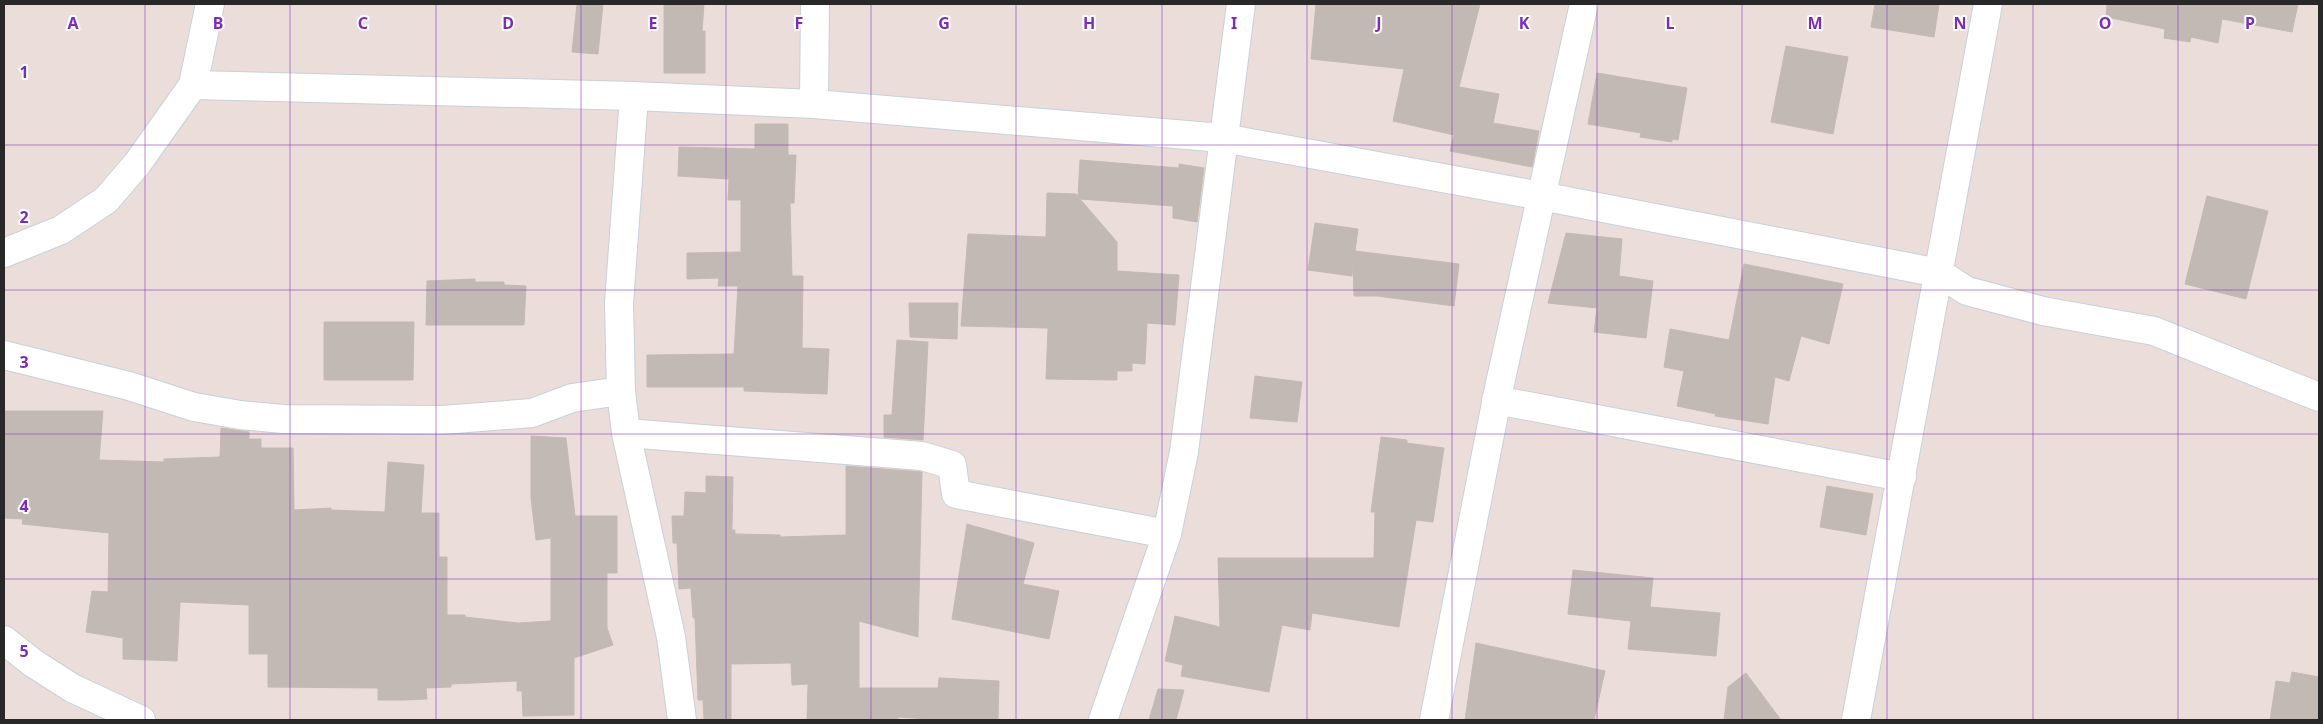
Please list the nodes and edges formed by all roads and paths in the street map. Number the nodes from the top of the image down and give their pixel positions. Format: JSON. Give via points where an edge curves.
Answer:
{"nodes":[{"id":1,"x":210,"y":4,"type":"edge"},
{"id":2,"x":816,"y":4,"type":"edge"},
{"id":3,"x":1241,"y":4,"type":"edge"},
{"id":4,"x":1584,"y":4,"type":"edge"},
{"id":5,"x":1988,"y":4,"type":"edge"},
{"id":6,"x":193,"y":85,"type":"junction"},
{"id":7,"x":634,"y":96,"type":"junction"},
{"id":8,"x":814,"y":104,"type":"junction"},
{"id":9,"x":1223,"y":138,"type":"junction"},
{"id":10,"x":1541,"y":196,"type":"junction"},
{"id":11,"x":4,"y":253,"type":"edge"},
{"id":12,"x":1939,"y":273,"type":"junction"},
{"id":13,"x":4,"y":355,"type":"edge"},
{"id":14,"x":621,"y":391,"type":"junction"},
{"id":15,"x":2319,"y":397,"type":"edge"},
{"id":16,"x":1496,"y":400,"type":"junction"},
{"id":17,"x":626,"y":433,"type":"junction"},
{"id":18,"x":1902,"y":477,"type":"junction"},
{"id":19,"x":1167,"y":534,"type":"junction"},
{"id":20,"x":4,"y":640,"type":"edge"},
{"id":21,"x":141,"y":720,"type":"edge"},
{"id":22,"x":682,"y":720,"type":"edge"},
{"id":23,"x":1103,"y":720,"type":"edge"},
{"id":24,"x":1434,"y":720,"type":"edge"},
{"id":25,"x":1856,"y":720,"type":"edge"}],
"edges":[{"from":1,"to":6,"type":"street"},
{"from":2,"to":8,"type":"street"},
{"from":3,"to":9,"type":"street"},
{"from":4,"to":10,"type":"street"},
{"from":5,"to":12,"type":"street"},
{"from":6,"to":7,"type":"street"},
{"from":6,"to":11,"type":"street","via":[[137,164],[106,200],[61,230]]},
{"from":7,"to":8,"type":"street"},
{"from":7,"to":14,"type":"street","via":[[619,303]]},
{"from":8,"to":9,"type":"street"},
{"from":9,"to":10,"type":"street"},
{"from":9,"to":19,"type":"street","via":[[1192,396]]},
{"from":10,"to":12,"type":"street"},
{"from":10,"to":16,"type":"street"},
{"from":12,"to":15,"type":"street","via":[[1967,291],[2043,311],[2154,331]]},
{"from":12,"to":18,"type":"street"},
{"from":13,"to":14,"type":"street","via":[[129,386],[194,407],[283,419],[442,420],[532,413],[572,398]]},
{"from":14,"to":17,"type":"street"},
{"from":16,"to":18,"type":"street"},
{"from":16,"to":24,"type":"street"},
{"from":17,"to":19,"type":"street","via":[[922,456],[952,465],[956,494]]},
{"from":17,"to":22,"type":"street","via":[[671,637]]},
{"from":18,"to":25,"type":"street"},
{"from":19,"to":23,"type":"street"},
{"from":20,"to":21,"type":"street","via":[[33,664],[72,688]]}]}
